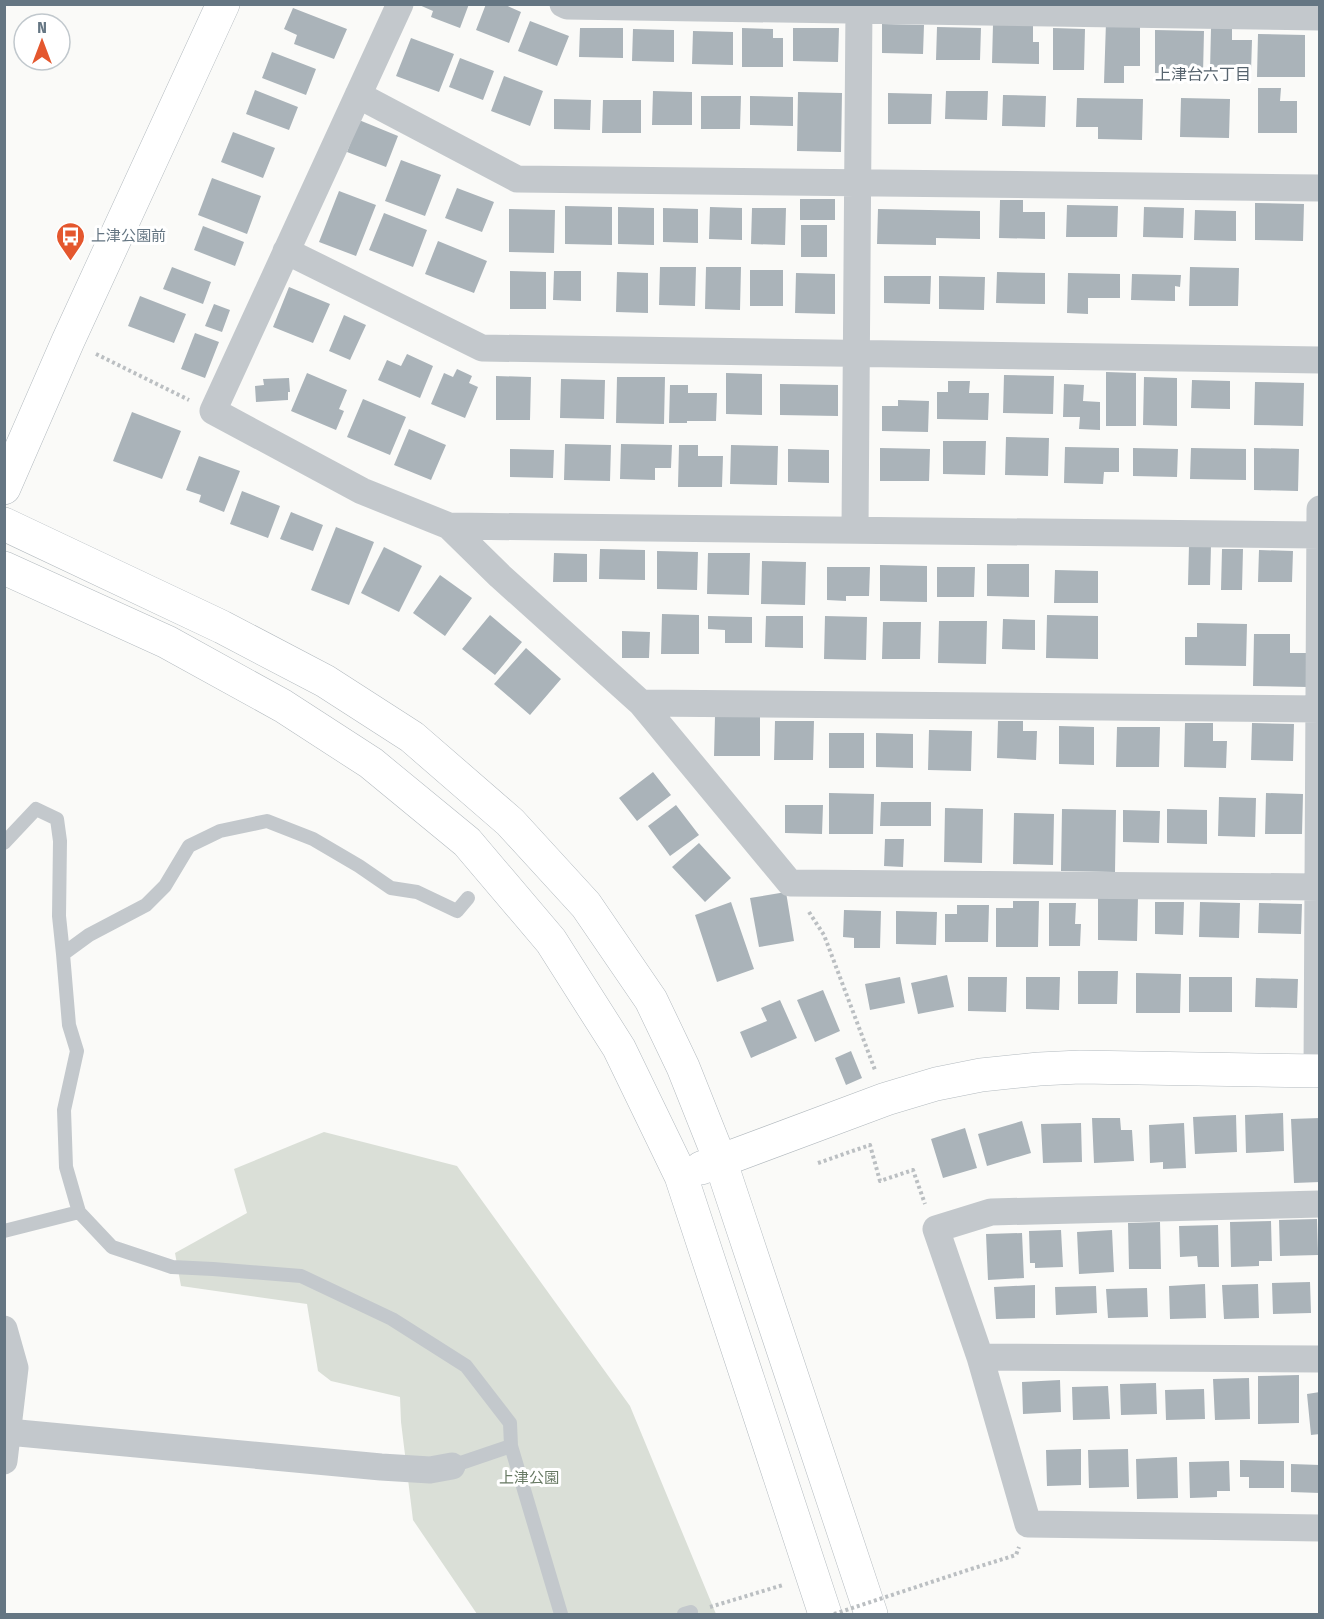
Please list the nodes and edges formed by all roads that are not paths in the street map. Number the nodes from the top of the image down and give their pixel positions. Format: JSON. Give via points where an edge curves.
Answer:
{"nodes":[{"id":1,"x":223,"y":4,"type":"edge"},
{"id":2,"x":400,"y":4,"type":"edge"},
{"id":3,"x":563,"y":4,"type":"edge"},
{"id":4,"x":859,"y":7,"type":"edge"},
{"id":5,"x":1320,"y":17,"type":"edge"},
{"id":6,"x":358,"y":95,"type":"junction"},
{"id":7,"x":858,"y":183,"type":"junction"},
{"id":8,"x":1320,"y":188,"type":"edge"},
{"id":9,"x":286,"y":251,"type":"junction"},
{"id":10,"x":856,"y":354,"type":"junction"},
{"id":11,"x":1320,"y":360,"type":"edge"},
{"id":12,"x":4,"y":488,"type":"edge"},
{"id":13,"x":1320,"y":509,"type":"edge"},
{"id":14,"x":4,"y":524,"type":"edge"},
{"id":15,"x":449,"y":526,"type":"junction"},
{"id":16,"x":855,"y":530,"type":"junction"},
{"id":17,"x":1319,"y":535,"type":"edge"},
{"id":18,"x":4,"y":568,"type":"edge"},
{"id":19,"x":641,"y":703,"type":"junction"},
{"id":20,"x":1319,"y":709,"type":"edge"},
{"id":21,"x":4,"y":843,"type":"edge"},
{"id":22,"x":1319,"y":887,"type":"edge"},
{"id":23,"x":468,"y":898,"type":"dead end"},
{"id":24,"x":63,"y":954,"type":"junction"},
{"id":25,"x":1318,"y":1071,"type":"edge"},
{"id":26,"x":720,"y":1160,"type":"junction"},
{"id":27,"x":681,"y":1176,"type":"junction"},
{"id":28,"x":1320,"y":1204,"type":"edge"},
{"id":29,"x":79,"y":1212,"type":"junction"},
{"id":30,"x":4,"y":1231,"type":"edge"},
{"id":31,"x":4,"y":1329,"type":"edge"},
{"id":32,"x":980,"y":1357,"type":"junction"},
{"id":33,"x":1320,"y":1359,"type":"edge"},
{"id":34,"x":8,"y":1432,"type":"junction"},
{"id":35,"x":511,"y":1446,"type":"junction"},
{"id":36,"x":4,"y":1461,"type":"edge"},
{"id":37,"x":452,"y":1466,"type":"joint"},
{"id":38,"x":1320,"y":1528,"type":"edge"},
{"id":39,"x":561,"y":1614,"type":"edge"},
{"id":40,"x":825,"y":1614,"type":"edge"},
{"id":41,"x":871,"y":1614,"type":"edge"}],
"edges":[{"from":1,"to":12,"type":"street"},
{"from":2,"to":6,"type":"street"},
{"from":3,"to":4,"type":"street"},
{"from":4,"to":5,"type":"street"},
{"from":4,"to":7,"type":"street"},
{"from":6,"to":7,"type":"street","via":[[517,179]]},
{"from":6,"to":9,"type":"street"},
{"from":7,"to":8,"type":"street"},
{"from":7,"to":10,"type":"street"},
{"from":9,"to":10,"type":"street","via":[[482,348]]},
{"from":9,"to":15,"type":"street","via":[[213,411],[362,491]]},
{"from":10,"to":11,"type":"street"},
{"from":10,"to":16,"type":"street"},
{"from":13,"to":17,"type":"street"},
{"from":14,"to":26,"type":"street","via":[[222,627],[325,681],[412,737],[510,822],[586,905],[651,1000]]},
{"from":15,"to":16,"type":"street"},
{"from":15,"to":19,"type":"street"},
{"from":16,"to":17,"type":"street"},
{"from":17,"to":20,"type":"street"},
{"from":18,"to":27,"type":"street","via":[[167,642],[284,706],[371,763],[467,842],[551,941],[619,1048]]},
{"from":19,"to":20,"type":"street"},
{"from":19,"to":22,"type":"street","via":[[790,883]]},
{"from":20,"to":22,"type":"street"},
{"from":21,"to":24,"type":"lane","via":[[36,809],[57,819]]},
{"from":22,"to":25,"type":"street"},
{"from":23,"to":24,"type":"lane","via":[[457,911],[417,892],[391,888],[313,839],[267,821],[220,831],[189,846],[165,886],[146,905],[89,935]]},
{"from":24,"to":29,"type":"lane","via":[[69,1025],[77,1051],[64,1110],[66,1167]]},
{"from":25,"to":26,"type":"street","via":[[1080,1067],[981,1075],[886,1099]]},
{"from":26,"to":27,"type":"street"},
{"from":26,"to":41,"type":"street"},
{"from":27,"to":40,"type":"street"},
{"from":28,"to":32,"type":"street","via":[[991,1212],[936,1229]]},
{"from":29,"to":30,"type":"lane"},
{"from":29,"to":35,"type":"lane","via":[[112,1247],[172,1268],[301,1276],[392,1319],[466,1366],[510,1423]]},
{"from":31,"to":34,"type":"street","via":[[15,1368]]},
{"from":32,"to":33,"type":"street"},
{"from":32,"to":38,"type":"street","via":[[1028,1524]]},
{"from":34,"to":36,"type":"street"},
{"from":34,"to":37,"type":"street","via":[[381,1467],[430,1470]]},
{"from":35,"to":37,"type":"lane"},
{"from":35,"to":39,"type":"lane"}]}
